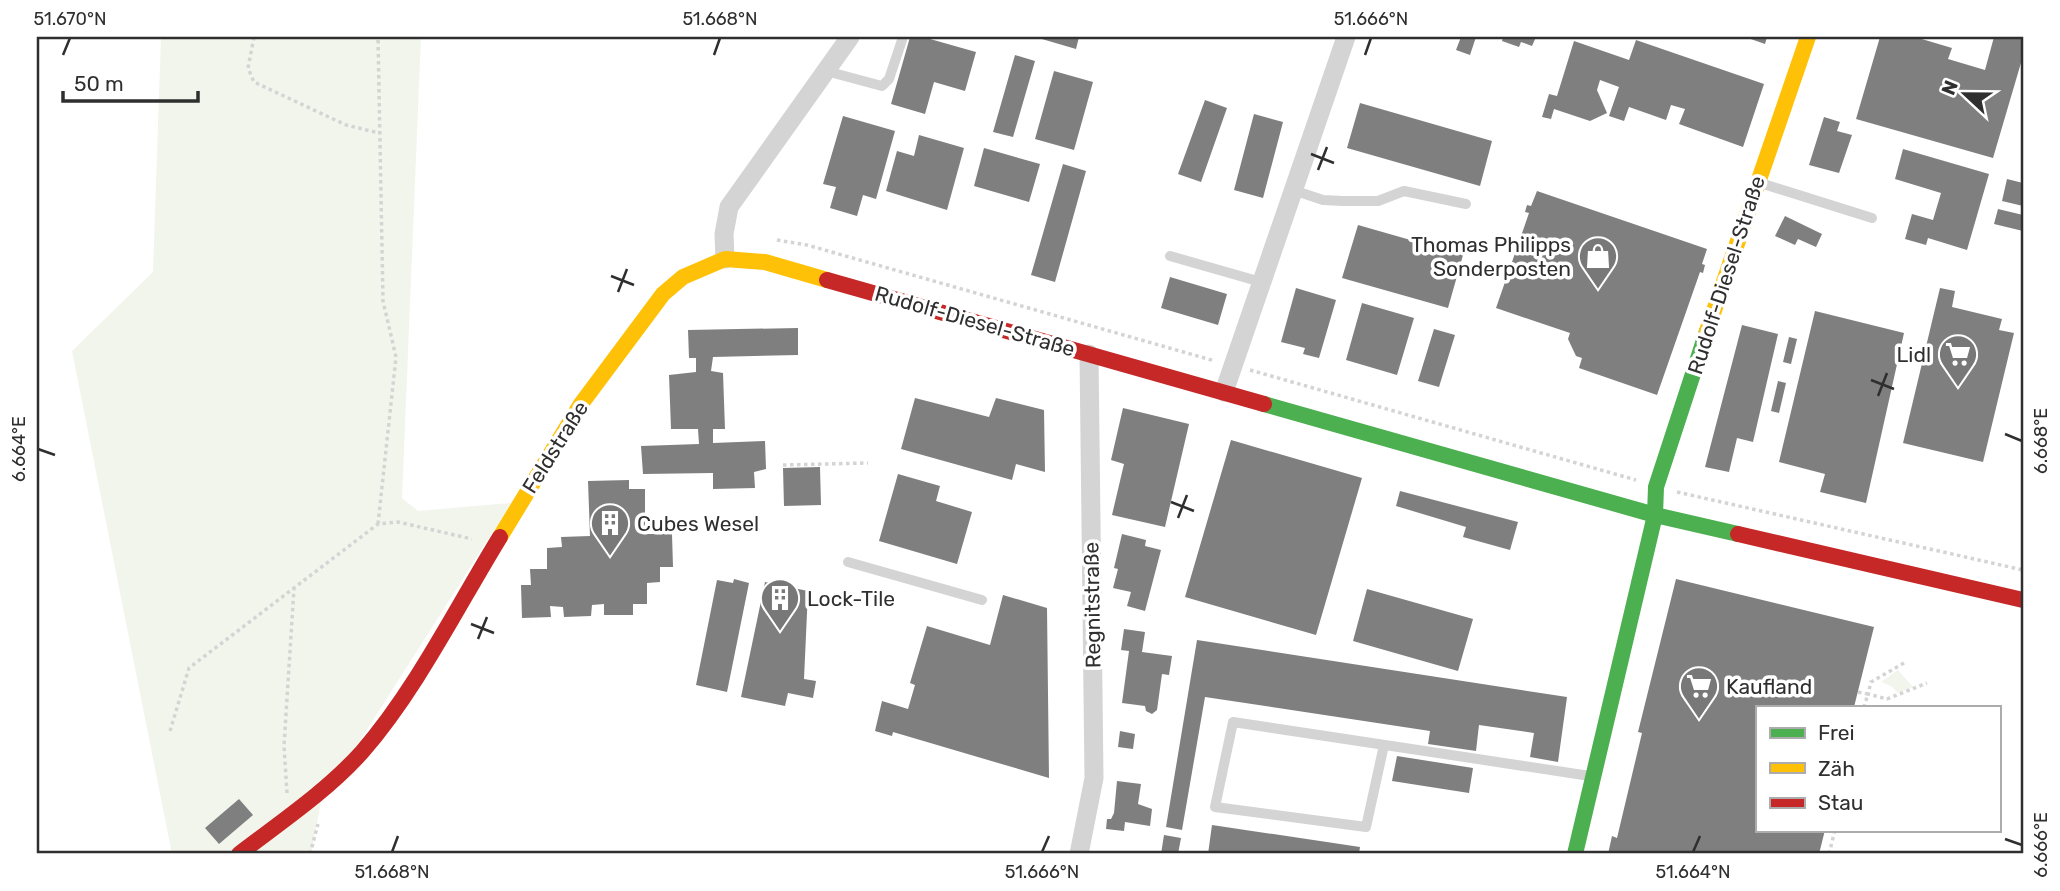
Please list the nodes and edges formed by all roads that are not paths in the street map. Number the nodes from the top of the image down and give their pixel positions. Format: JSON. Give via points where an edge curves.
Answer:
{"nodes":[{"id":1,"x":850,"y":37,"type":"edge"},
{"id":2,"x":903,"y":37,"type":"edge"},
{"id":3,"x":1346,"y":37,"type":"edge"},
{"id":4,"x":1808,"y":37,"type":"edge"},
{"id":5,"x":826,"y":71,"type":"junction"},
{"id":6,"x":1756,"y":182,"type":"junction"},
{"id":7,"x":1293,"y":190,"type":"junction"},
{"id":8,"x":1466,"y":204,"type":"dead end"},
{"id":9,"x":1872,"y":218,"type":"dead end"},
{"id":10,"x":1170,"y":256,"type":"dead end"},
{"id":11,"x":725,"y":259,"type":"junction"},
{"id":12,"x":1261,"y":282,"type":"junction"},
{"id":13,"x":1089,"y":354,"type":"junction"},
{"id":14,"x":1224,"y":392,"type":"junction"},
{"id":15,"x":1655,"y":515,"type":"junction"},
{"id":16,"x":848,"y":562,"type":"dead end"},
{"id":17,"x":982,"y":600,"type":"dead end"},
{"id":18,"x":2023,"y":600,"type":"edge"},
{"id":19,"x":1384,"y":745,"type":"junction"},
{"id":20,"x":1594,"y":776,"type":"junction"},
{"id":21,"x":239,"y":854,"type":"edge"},
{"id":22,"x":1079,"y":854,"type":"edge"},
{"id":23,"x":1575,"y":854,"type":"edge"}],
"edges":[{"from":1,"to":5,"type":"street"},
{"from":2,"to":5,"type":"lane","via":[[889,79],[881,86]]},
{"from":3,"to":7,"type":"street"},
{"from":4,"to":6,"type":"street","name":"Rudolf-Diesel-Straße"},
{"from":5,"to":11,"type":"street","via":[[729,207]]},
{"from":6,"to":9,"type":"lane"},
{"from":6,"to":15,"type":"street","name":"Rudolf-Diesel-Straße","via":[[1656,487]]},
{"from":7,"to":8,"type":"lane","via":[[1343,201],[1378,201],[1404,191]]},
{"from":7,"to":12,"type":"street"},
{"from":10,"to":12,"type":"lane"},
{"from":11,"to":13,"type":"street","name":"Rudolf-Diesel-Straße","via":[[765,262]]},
{"from":11,"to":21,"type":"street","name":"Feldstraße","via":[[683,277],[663,294],[581,404],[389,719],[360,754],[304,805]]},
{"from":12,"to":14,"type":"street"},
{"from":13,"to":14,"type":"street","name":"Rudolf-Diesel-Straße"},
{"from":13,"to":22,"type":"street","name":"Regnitstraße","via":[[1094,778]]},
{"from":14,"to":15,"type":"street","name":"Rudolf-Diesel-Straße"},
{"from":15,"to":18,"type":"street","name":"Rudolf-Diesel-Straße"},
{"from":15,"to":20,"type":"street","name":"Rudolf-Diesel-Straße"},
{"from":16,"to":17,"type":"lane"},
{"from":19,"to":19,"type":"lane","via":[[1231,723],[1215,807],[1366,827]]},
{"from":19,"to":20,"type":"lane"},
{"from":20,"to":23,"type":"street","name":"Rudolf-Diesel-Straße"}]}
